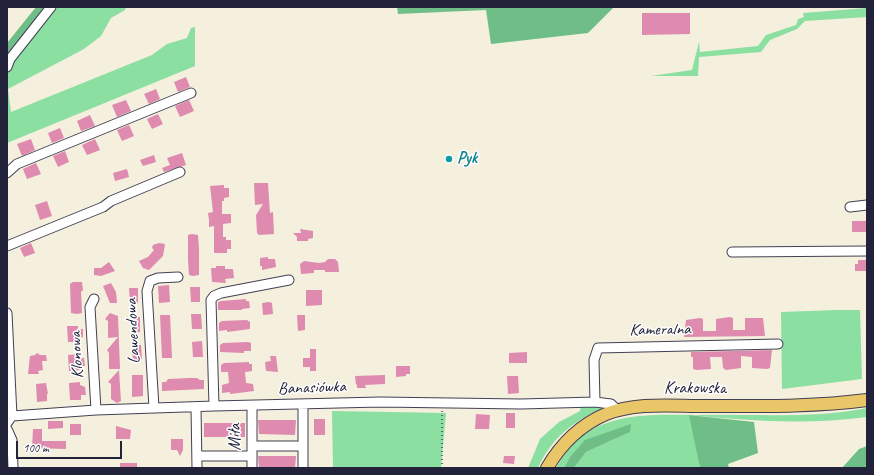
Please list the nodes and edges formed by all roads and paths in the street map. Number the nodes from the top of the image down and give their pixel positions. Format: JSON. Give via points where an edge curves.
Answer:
{"nodes":[{"id":1,"x":51,"y":7,"type":"edge"},
{"id":2,"x":7,"y":67,"type":"edge"},
{"id":3,"x":191,"y":93,"type":"dead end"},
{"id":4,"x":180,"y":172,"type":"dead end"},
{"id":5,"x":7,"y":173,"type":"edge"},
{"id":6,"x":867,"y":204,"type":"edge"},
{"id":7,"x":850,"y":207,"type":"dead end"},
{"id":8,"x":7,"y":246,"type":"edge"},
{"id":9,"x":867,"y":251,"type":"edge"},
{"id":10,"x":732,"y":252,"type":"dead end"},
{"id":11,"x":178,"y":277,"type":"dead end"},
{"id":12,"x":288,"y":280,"type":"dead end"},
{"id":13,"x":94,"y":299,"type":"dead end"},
{"id":14,"x":7,"y":313,"type":"edge"},
{"id":15,"x":778,"y":344,"type":"dead end"},
{"id":16,"x":867,"y":400,"type":"edge"},
{"id":17,"x":595,"y":402,"type":"junction"},
{"id":18,"x":442,"y":403,"type":"junction"},
{"id":19,"x":303,"y":404,"type":"junction"},
{"id":20,"x":214,"y":406,"type":"junction"},
{"id":21,"x":252,"y":406,"type":"junction"},
{"id":22,"x":196,"y":407,"type":"junction"},
{"id":23,"x":154,"y":408,"type":"junction"},
{"id":24,"x":96,"y":410,"type":"junction"},
{"id":25,"x":618,"y":411,"type":"junction"},
{"id":26,"x":10,"y":420,"type":"edge"},
{"id":27,"x":7,"y":429,"type":"edge"},
{"id":28,"x":297,"y":446,"type":"dead end"},
{"id":29,"x":252,"y":451,"type":"junction"},
{"id":30,"x":201,"y":456,"type":"dead end"},
{"id":31,"x":442,"y":467,"type":"dead end"},
{"id":32,"x":13,"y":468,"type":"edge"},
{"id":33,"x":197,"y":468,"type":"edge"},
{"id":34,"x":252,"y":468,"type":"edge"},
{"id":35,"x":302,"y":468,"type":"edge"},
{"id":36,"x":546,"y":468,"type":"edge"}],
"edges":[{"from":1,"to":2,"type":"street","via":[[10,59]]},
{"from":3,"to":5,"type":"street","via":[[17,164]]},
{"from":4,"to":8,"type":"street","via":[[111,201],[104,207]]},
{"from":6,"to":7,"type":"street"},
{"from":9,"to":10,"type":"street"},
{"from":11,"to":23,"type":"street","name":"Lawendowa","via":[[150,281],[147,291]]},
{"from":12,"to":20,"type":"street","via":[[221,293],[211,300]]},
{"from":13,"to":24,"type":"street","name":"Klonowa","via":[[90,307]]},
{"from":14,"to":26,"type":"street"},
{"from":15,"to":17,"type":"street","name":"Kameralna","via":[[598,348],[594,360]]},
{"from":16,"to":25,"type":"main road","name":"Krakowska","via":[[834,404],[659,406]]},
{"from":17,"to":18,"type":"street","name":"Banasiówka"},
{"from":17,"to":25,"type":"street","name":"Banasiówka","via":[[611,404]]},
{"from":18,"to":19,"type":"street","name":"Banasiówka"},
{"from":18,"to":31,"type":"path"},
{"from":19,"to":21,"type":"street","name":"Banasiówka"},
{"from":19,"to":35,"type":"street"},
{"from":20,"to":21,"type":"street","name":"Banasiówka"},
{"from":20,"to":22,"type":"street","name":"Banasiówka"},
{"from":21,"to":29,"type":"street","name":"Miła"},
{"from":22,"to":23,"type":"street","name":"Banasiówka"},
{"from":22,"to":33,"type":"street"},
{"from":23,"to":24,"type":"street","name":"Banasiówka"},
{"from":24,"to":26,"type":"street","name":"Banasiówka"},
{"from":25,"to":36,"type":"main road","name":"Krakowska","via":[[590,422],[572,435]]},
{"from":27,"to":32,"type":"street","via":[[12,440]]},
{"from":28,"to":29,"type":"street"},
{"from":29,"to":30,"type":"street"},
{"from":29,"to":34,"type":"street","name":"Miła"}]}
